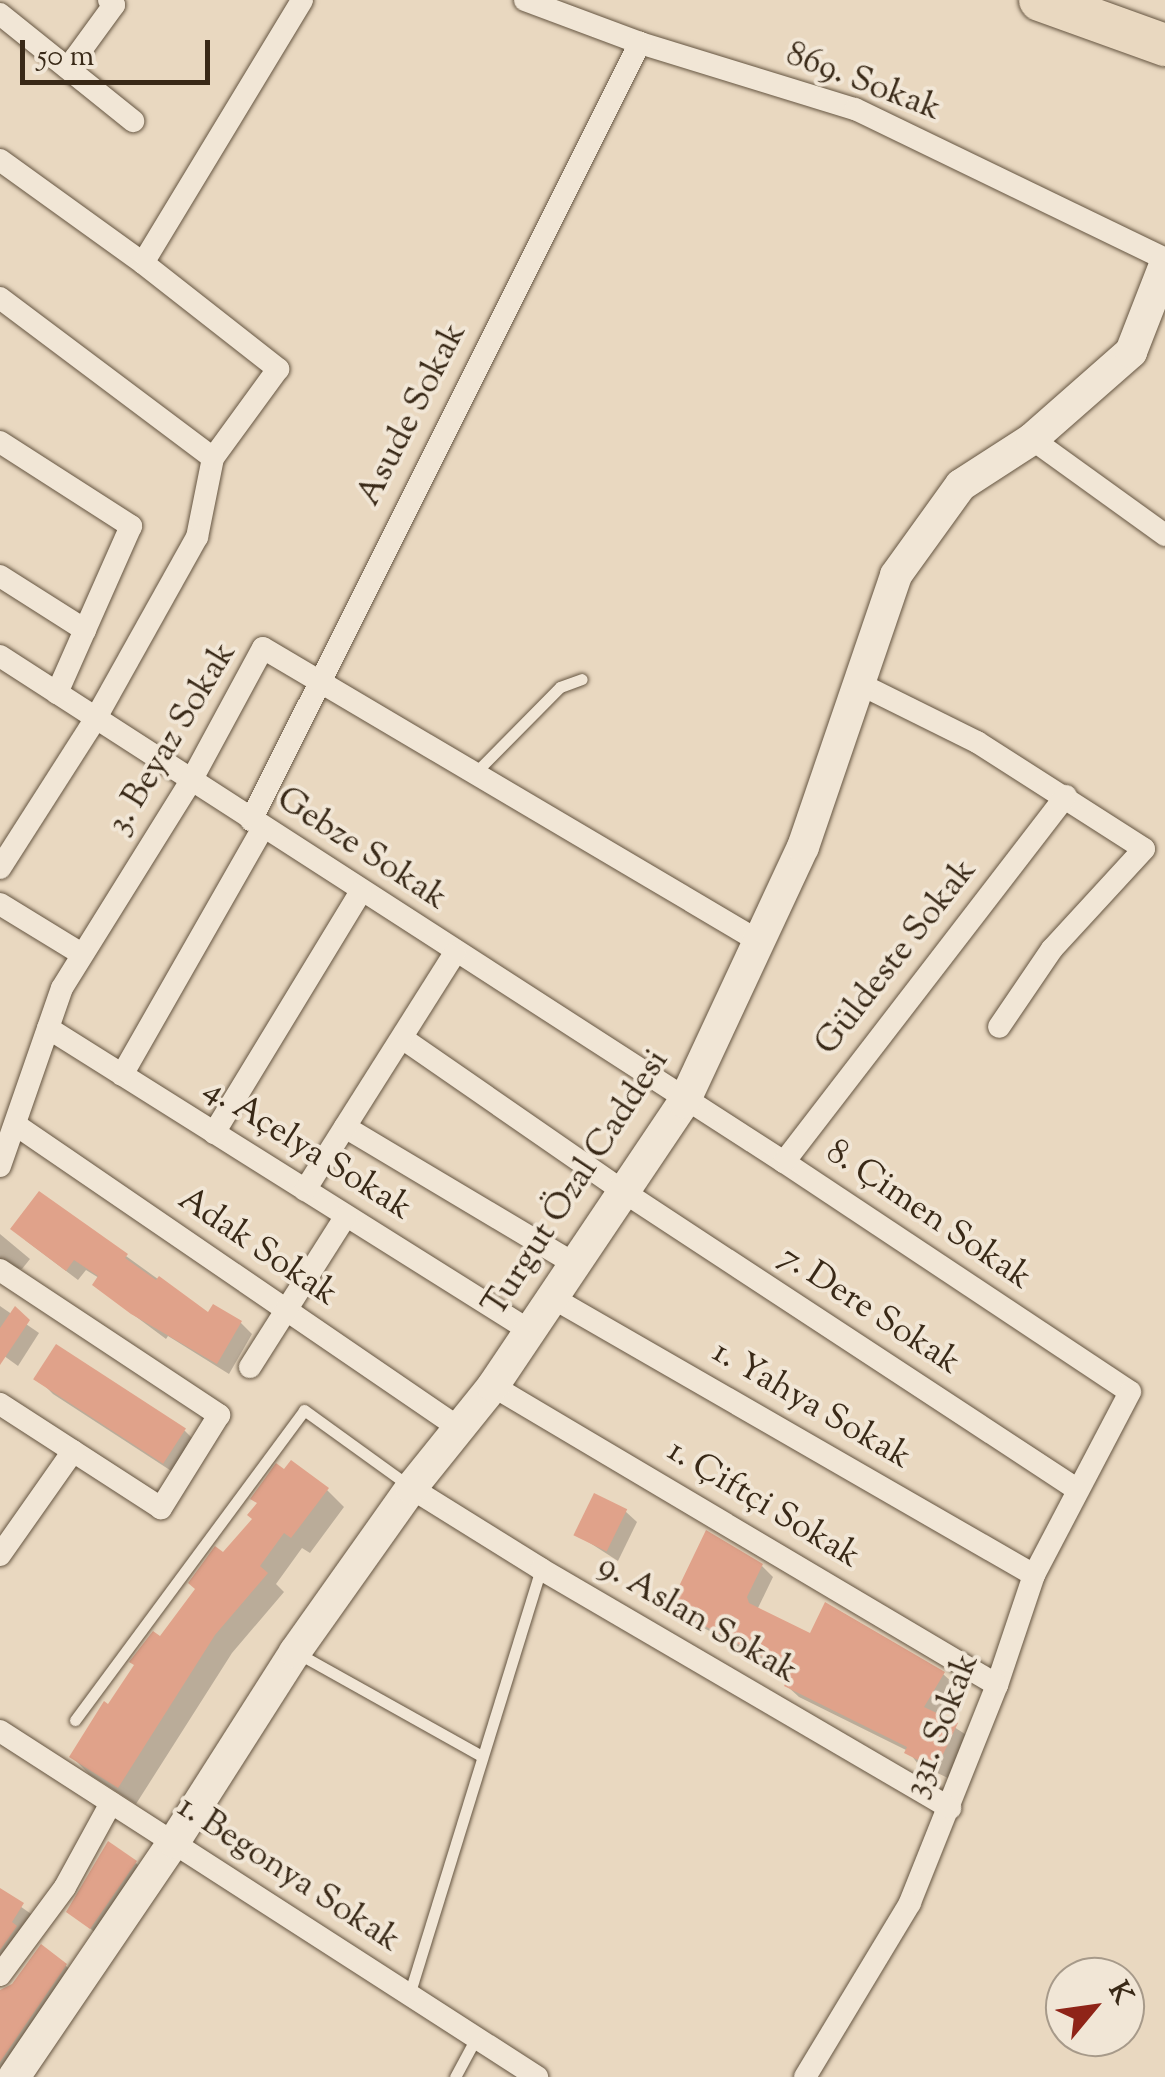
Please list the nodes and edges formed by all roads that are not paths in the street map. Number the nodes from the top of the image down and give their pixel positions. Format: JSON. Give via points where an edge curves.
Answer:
{"nodes":[{"id":1,"x":109,"y":0,"type":"edge"},
{"id":2,"x":302,"y":0,"type":"edge"},
{"id":3,"x":525,"y":0,"type":"edge"},
{"id":4,"x":1040,"y":0,"type":"edge"},
{"id":5,"x":0,"y":14,"type":"edge"},
{"id":6,"x":640,"y":43,"type":"junction"},
{"id":7,"x":1165,"y":45,"type":"edge"},
{"id":8,"x":68,"y":68,"type":"junction"},
{"id":9,"x":134,"y":121,"type":"dead end"},
{"id":10,"x":0,"y":160,"type":"edge"},
{"id":11,"x":1165,"y":262,"type":"edge"},
{"id":12,"x":143,"y":263,"type":"junction"},
{"id":13,"x":0,"y":298,"type":"edge"},
{"id":14,"x":1032,"y":439,"type":"junction"},
{"id":15,"x":0,"y":442,"type":"edge"},
{"id":16,"x":213,"y":458,"type":"junction"},
{"id":17,"x":1165,"y":536,"type":"edge"},
{"id":18,"x":0,"y":576,"type":"edge"},
{"id":19,"x":85,"y":630,"type":"junction"},
{"id":20,"x":0,"y":656,"type":"edge"},
{"id":21,"x":582,"y":679,"type":"dead end"},
{"id":22,"x":318,"y":680,"type":"junction"},
{"id":23,"x":860,"y":684,"type":"junction"},
{"id":24,"x":57,"y":693,"type":"junction"},
{"id":25,"x":96,"y":718,"type":"junction"},
{"id":26,"x":475,"y":773,"type":"junction"},
{"id":27,"x":191,"y":781,"type":"junction"},
{"id":28,"x":1066,"y":796,"type":"junction"},
{"id":29,"x":257,"y":824,"type":"junction"},
{"id":30,"x":0,"y":868,"type":"edge"},
{"id":31,"x":360,"y":891,"type":"junction"},
{"id":32,"x":0,"y":904,"type":"edge"},
{"id":33,"x":762,"y":943,"type":"junction"},
{"id":34,"x":456,"y":953,"type":"junction"},
{"id":35,"x":82,"y":954,"type":"junction"},
{"id":36,"x":999,"y":1027,"type":"dead end"},
{"id":37,"x":48,"y":1028,"type":"junction"},
{"id":38,"x":402,"y":1038,"type":"junction"},
{"id":39,"x":122,"y":1075,"type":"junction"},
{"id":40,"x":684,"y":1102,"type":"junction"},
{"id":41,"x":16,"y":1125,"type":"junction"},
{"id":42,"x":345,"y":1127,"type":"junction"},
{"id":43,"x":214,"y":1132,"type":"junction"},
{"id":44,"x":784,"y":1162,"type":"junction"},
{"id":45,"x":0,"y":1166,"type":"edge"},
{"id":46,"x":305,"y":1190,"type":"junction"},
{"id":47,"x":624,"y":1192,"type":"junction"},
{"id":48,"x":346,"y":1216,"type":"junction"},
{"id":49,"x":575,"y":1264,"type":"junction"},
{"id":50,"x":0,"y":1270,"type":"edge"},
{"id":51,"x":552,"y":1298,"type":"junction"},
{"id":52,"x":286,"y":1310,"type":"junction"},
{"id":53,"x":530,"y":1331,"type":"junction"},
{"id":54,"x":250,"y":1367,"type":"dead end"},
{"id":55,"x":494,"y":1386,"type":"junction"},
{"id":56,"x":1130,"y":1392,"type":"joint"},
{"id":57,"x":0,"y":1404,"type":"edge"},
{"id":58,"x":459,"y":1428,"type":"junction"},
{"id":59,"x":73,"y":1452,"type":"junction"},
{"id":60,"x":411,"y":1488,"type":"junction"},
{"id":61,"x":1075,"y":1488,"type":"junction"},
{"id":62,"x":0,"y":1555,"type":"edge"},
{"id":63,"x":541,"y":1569,"type":"junction"},
{"id":64,"x":1034,"y":1575,"type":"junction"},
{"id":65,"x":296,"y":1652,"type":"junction"},
{"id":66,"x":998,"y":1685,"type":"junction"},
{"id":67,"x":75,"y":1720,"type":"dead end"},
{"id":68,"x":2,"y":1739,"type":"edge"},
{"id":69,"x":480,"y":1755,"type":"junction"},
{"id":70,"x":112,"y":1803,"type":"junction"},
{"id":71,"x":950,"y":1808,"type":"junction"},
{"id":72,"x":174,"y":1842,"type":"junction"},
{"id":73,"x":0,"y":1975,"type":"edge"},
{"id":74,"x":409,"y":1994,"type":"junction"},
{"id":75,"x":476,"y":2038,"type":"junction"},
{"id":76,"x":14,"y":2077,"type":"edge"},
{"id":77,"x":454,"y":2077,"type":"edge"},
{"id":78,"x":537,"y":2077,"type":"edge"},
{"id":79,"x":805,"y":2077,"type":"edge"}],
"edges":[{"from":1,"to":8,"type":"street","via":[[114,5]]},
{"from":2,"to":12,"type":"street"},
{"from":3,"to":6,"type":"street","name":"869. Sokak"},
{"from":4,"to":7,"type":"highway"},
{"from":5,"to":8,"type":"street"},
{"from":6,"to":11,"type":"street","name":"869. Sokak","via":[[855,110]]},
{"from":6,"to":22,"type":"street","name":"Asude Sokak"},
{"from":8,"to":9,"type":"street"},
{"from":10,"to":12,"type":"street"},
{"from":11,"to":14,"type":"street","name":"Turgut Özal Caddesi","via":[[1131,352]]},
{"from":12,"to":16,"type":"street","via":[[278,369]]},
{"from":13,"to":16,"type":"street"},
{"from":14,"to":17,"type":"street"},
{"from":14,"to":23,"type":"street","name":"Turgut Özal Caddesi","via":[[962,485],[926,528],[896,575]]},
{"from":15,"to":19,"type":"street","via":[[131,526]]},
{"from":16,"to":25,"type":"street","via":[[197,537]]},
{"from":18,"to":19,"type":"street"},
{"from":19,"to":24,"type":"street"},
{"from":20,"to":24,"type":"street","name":"Gebze Sokak"},
{"from":21,"to":26,"type":"lane","via":[[560,687]]},
{"from":22,"to":26,"type":"street","name":"3. Beyaz Sokak"},
{"from":22,"to":27,"type":"street","name":"3. Beyaz Sokak","via":[[263,648]]},
{"from":22,"to":29,"type":"street","name":"Asude Sokak"},
{"from":23,"to":28,"type":"street"},
{"from":23,"to":33,"type":"street","name":"Turgut Özal Caddesi"},
{"from":24,"to":25,"type":"street","name":"Gebze Sokak"},
{"from":25,"to":27,"type":"street","name":"Gebze Sokak"},
{"from":25,"to":30,"type":"street"},
{"from":26,"to":33,"type":"street","name":"3. Beyaz Sokak"},
{"from":27,"to":29,"type":"street","name":"Gebze Sokak"},
{"from":27,"to":35,"type":"street","name":"3. Beyaz Sokak"},
{"from":28,"to":36,"type":"street","via":[[1144,849],[1052,950]]},
{"from":28,"to":44,"type":"street","name":"Güldeste Sokak"},
{"from":29,"to":31,"type":"street","name":"Gebze Sokak"},
{"from":29,"to":39,"type":"street","name":"Asude Sokak"},
{"from":31,"to":34,"type":"street","name":"Gebze Sokak"},
{"from":31,"to":43,"type":"street"},
{"from":32,"to":35,"type":"street"},
{"from":33,"to":40,"type":"street","name":"Turgut Özal Caddesi"},
{"from":34,"to":38,"type":"street"},
{"from":34,"to":40,"type":"street","name":"Gebze Sokak"},
{"from":35,"to":37,"type":"street","name":"3. Beyaz Sokak"},
{"from":37,"to":39,"type":"street","name":"4. Açelya Sokak"},
{"from":37,"to":41,"type":"street","name":"3. Beyaz Sokak"},
{"from":38,"to":42,"type":"street"},
{"from":38,"to":47,"type":"street","name":"7. Dere Sokak"},
{"from":39,"to":43,"type":"street","name":"4. Açelya Sokak"},
{"from":40,"to":44,"type":"street","name":"8. Çimen Sokak"},
{"from":40,"to":47,"type":"street","name":"Turgut Özal Caddesi"},
{"from":41,"to":45,"type":"street","name":"3. Beyaz Sokak"},
{"from":41,"to":52,"type":"street","name":"Adak Sokak"},
{"from":42,"to":46,"type":"street"},
{"from":42,"to":49,"type":"street"},
{"from":43,"to":46,"type":"street","name":"4. Açelya Sokak"},
{"from":44,"to":56,"type":"street","name":"8. Çimen Sokak"},
{"from":46,"to":48,"type":"street","name":"4. Açelya Sokak"},
{"from":47,"to":49,"type":"street","name":"Turgut Özal Caddesi"},
{"from":47,"to":61,"type":"street","name":"7. Dere Sokak"},
{"from":48,"to":52,"type":"street"},
{"from":48,"to":53,"type":"street","name":"4. Açelya Sokak"},
{"from":49,"to":51,"type":"street","name":"Turgut Özal Caddesi"},
{"from":50,"to":59,"type":"street","via":[[219,1415],[161,1508]]},
{"from":51,"to":53,"type":"street","name":"Turgut Özal Caddesi"},
{"from":51,"to":64,"type":"street","name":"1. Yahya Sokak"},
{"from":52,"to":54,"type":"street"},
{"from":52,"to":58,"type":"street","name":"Adak Sokak"},
{"from":53,"to":55,"type":"street","name":"Turgut Özal Caddesi"},
{"from":55,"to":58,"type":"street","name":"Turgut Özal Caddesi"},
{"from":55,"to":66,"type":"street","name":"1. Çiftçi Sokak"},
{"from":56,"to":61,"type":"street","name":"331. Sokak"},
{"from":57,"to":59,"type":"street"},
{"from":58,"to":60,"type":"street","name":"Turgut Özal Caddesi"},
{"from":59,"to":62,"type":"street"},
{"from":60,"to":63,"type":"street","name":"9. Aslan Sokak"},
{"from":60,"to":65,"type":"street","name":"Turgut Özal Caddesi"},
{"from":60,"to":67,"type":"lane","via":[[304,1410]]},
{"from":61,"to":64,"type":"street","name":"331. Sokak"},
{"from":63,"to":69,"type":"lane"},
{"from":63,"to":71,"type":"street","name":"9. Aslan Sokak"},
{"from":64,"to":66,"type":"street","name":"331. Sokak"},
{"from":65,"to":69,"type":"lane"},
{"from":65,"to":72,"type":"street","name":"Turgut Özal Caddesi"},
{"from":66,"to":71,"type":"street","name":"331. Sokak"},
{"from":68,"to":70,"type":"street","name":"1. Begonya Sokak"},
{"from":69,"to":74,"type":"lane"},
{"from":70,"to":72,"type":"street","name":"1. Begonya Sokak"},
{"from":70,"to":73,"type":"street","via":[[65,1887]]},
{"from":71,"to":79,"type":"street","name":"331. Sokak","via":[[910,1904]]},
{"from":72,"to":74,"type":"street","name":"1. Begonya Sokak"},
{"from":72,"to":76,"type":"street","name":"Turgut Özal Caddesi"},
{"from":74,"to":75,"type":"street","name":"1. Begonya Sokak"},
{"from":75,"to":77,"type":"lane"},
{"from":75,"to":78,"type":"street","name":"1. Begonya Sokak"}]}
